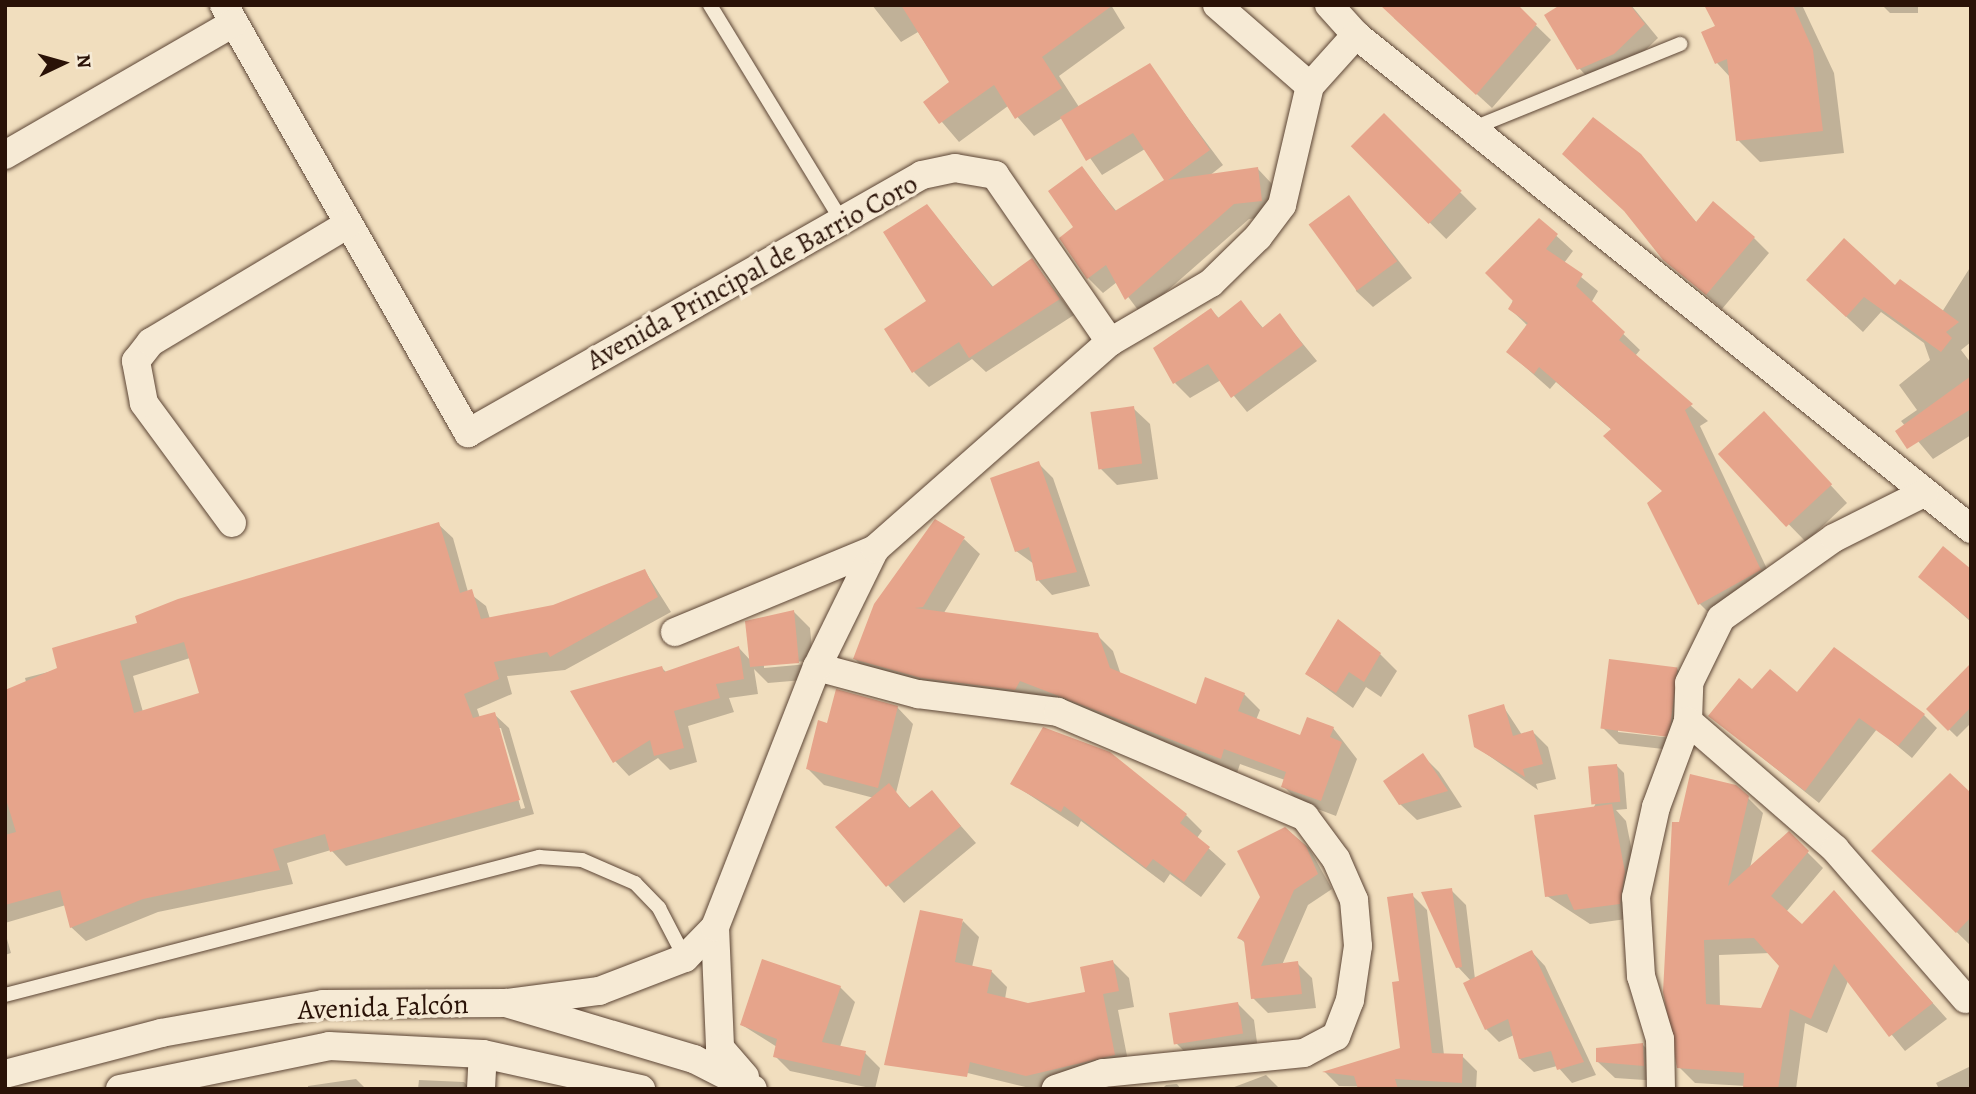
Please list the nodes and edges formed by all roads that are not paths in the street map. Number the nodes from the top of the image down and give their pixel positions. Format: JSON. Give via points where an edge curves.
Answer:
{"nodes":[{"id":1,"x":710,"y":5,"type":"edge"},
{"id":2,"x":1217,"y":5,"type":"edge"},
{"id":3,"x":1329,"y":5,"type":"edge"},
{"id":4,"x":229,"y":14,"type":"edge"},
{"id":5,"x":1356,"y":35,"type":"junction"},
{"id":6,"x":1680,"y":44,"type":"dead end"},
{"id":7,"x":1310,"y":86,"type":"junction"},
{"id":8,"x":1472,"y":129,"type":"junction"},
{"id":9,"x":5,"y":155,"type":"edge"},
{"id":10,"x":842,"y":220,"type":"junction"},
{"id":11,"x":348,"y":224,"type":"junction"},
{"id":12,"x":1110,"y":342,"type":"junction"},
{"id":13,"x":1924,"y":494,"type":"junction"},
{"id":14,"x":232,"y":523,"type":"dead end"},
{"id":15,"x":1971,"y":529,"type":"edge"},
{"id":16,"x":875,"y":549,"type":"junction"},
{"id":17,"x":675,"y":632,"type":"dead end"},
{"id":18,"x":817,"y":667,"type":"junction"},
{"id":19,"x":1688,"y":720,"type":"junction"},
{"id":20,"x":715,"y":927,"type":"junction"},
{"id":21,"x":685,"y":958,"type":"junction"},
{"id":22,"x":5,"y":995,"type":"edge"},
{"id":23,"x":1966,"y":999,"type":"dead end"},
{"id":24,"x":506,"y":1003,"type":"junction"},
{"id":25,"x":483,"y":1054,"type":"junction"},
{"id":26,"x":5,"y":1074,"type":"edge"},
{"id":27,"x":120,"y":1089,"type":"edge"},
{"id":28,"x":481,"y":1089,"type":"edge"},
{"id":29,"x":641,"y":1089,"type":"edge"},
{"id":30,"x":753,"y":1089,"type":"edge"},
{"id":31,"x":761,"y":1089,"type":"edge"},
{"id":32,"x":1056,"y":1089,"type":"edge"},
{"id":33,"x":1661,"y":1089,"type":"edge"}],
"edges":[{"from":1,"to":10,"type":"lane"},
{"from":2,"to":7,"type":"street"},
{"from":3,"to":5,"type":"street"},
{"from":4,"to":9,"type":"street"},
{"from":4,"to":11,"type":"street","name":"Avenida Principal de Barrio Coro"},
{"from":5,"to":7,"type":"street"},
{"from":5,"to":8,"type":"street"},
{"from":6,"to":8,"type":"lane"},
{"from":7,"to":12,"type":"street","via":[[1282,205],[1258,237],[1211,283]]},
{"from":8,"to":13,"type":"street"},
{"from":10,"to":11,"type":"street","name":"Avenida Principal de Barrio Coro","via":[[468,433]]},
{"from":10,"to":12,"type":"street","name":"Avenida Principal de Barrio Coro","via":[[922,175],[956,168],[995,176]]},
{"from":11,"to":14,"type":"street","via":[[151,342],[136,361],[144,403]]},
{"from":12,"to":16,"type":"street"},
{"from":13,"to":15,"type":"street"},
{"from":13,"to":19,"type":"street","via":[[1834,538],[1721,618],[1689,683]]},
{"from":16,"to":17,"type":"street"},
{"from":16,"to":18,"type":"street"},
{"from":18,"to":20,"type":"street"},
{"from":18,"to":32,"type":"street","via":[[918,694],[1058,712],[1305,817],[1336,859],[1354,900],[1358,946],[1350,1000],[1336,1036],[1304,1053],[1103,1073]]},
{"from":19,"to":23,"type":"street","via":[[1835,849]]},
{"from":19,"to":33,"type":"street","via":[[1656,807],[1636,897],[1641,976],[1660,1039]]},
{"from":20,"to":21,"type":"street"},
{"from":20,"to":31,"type":"street","via":[[720,1048],[733,1069]]},
{"from":21,"to":22,"type":"lane","via":[[659,908],[635,883],[582,860],[539,857]]},
{"from":21,"to":24,"type":"street","via":[[599,990]]},
{"from":24,"to":26,"type":"street","name":"Avenida Falcón","via":[[323,1004],[161,1034]]},
{"from":24,"to":30,"type":"street","name":"Avenida Falcón","via":[[694,1059]]},
{"from":25,"to":27,"type":"street","name":"Avenida Falcón","via":[[329,1046]]},
{"from":25,"to":28,"type":"street"},
{"from":25,"to":29,"type":"street","name":"Avenida Falcón"}]}
